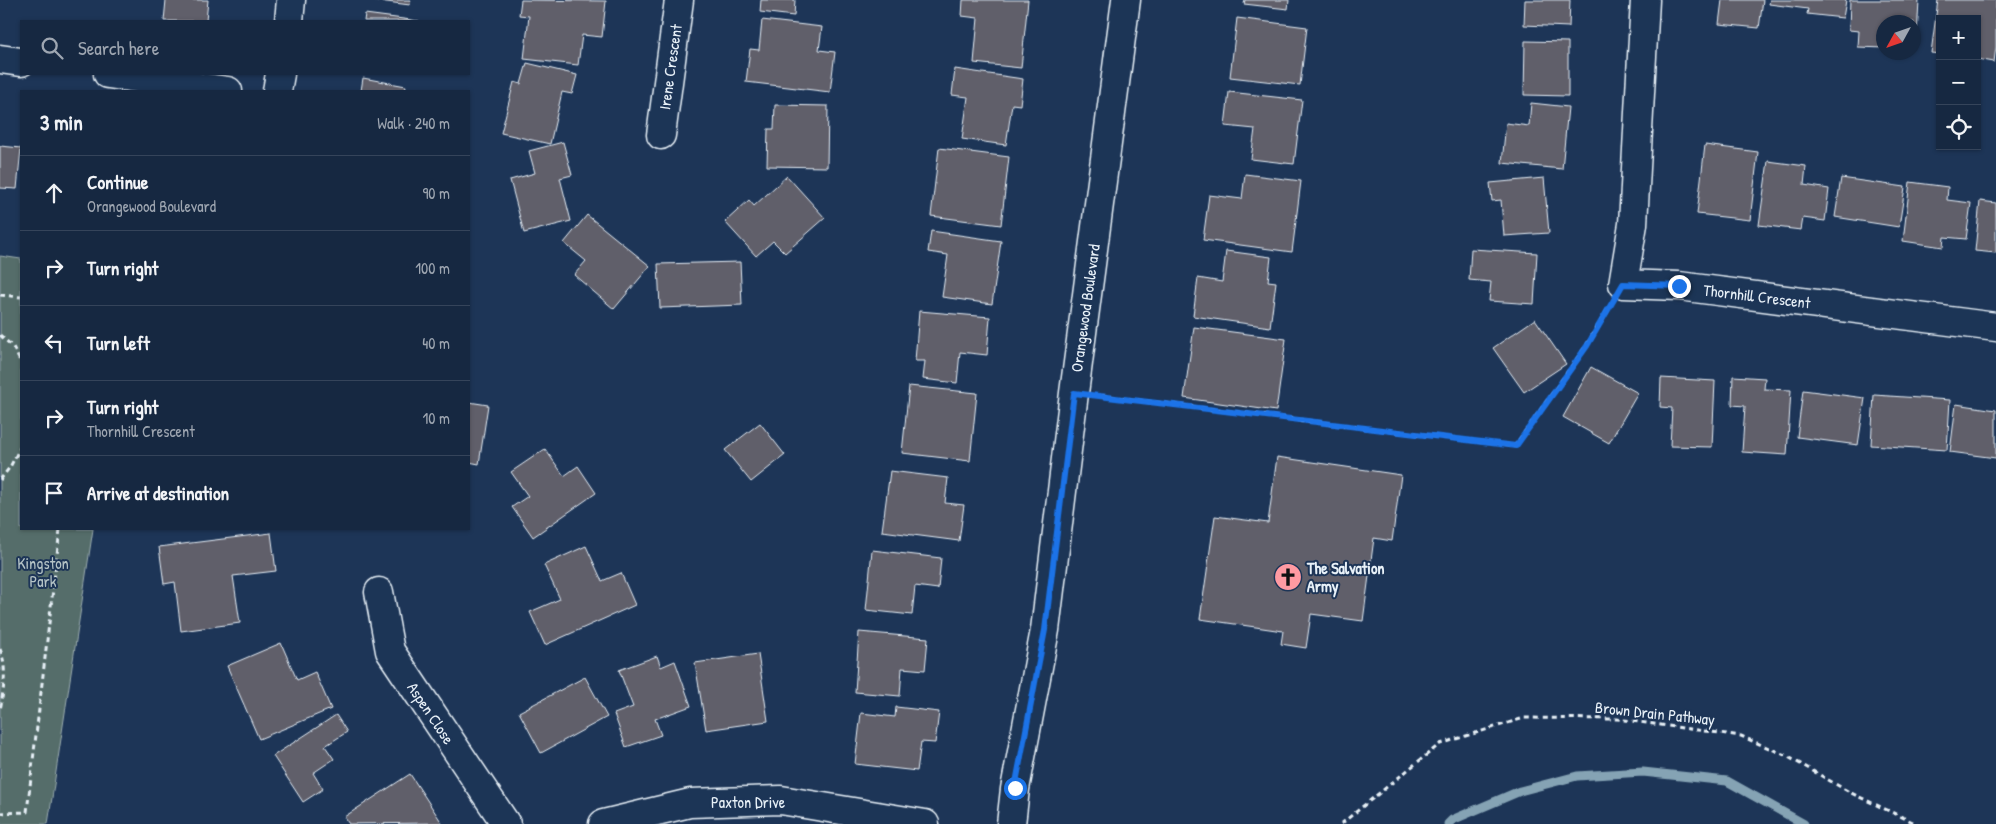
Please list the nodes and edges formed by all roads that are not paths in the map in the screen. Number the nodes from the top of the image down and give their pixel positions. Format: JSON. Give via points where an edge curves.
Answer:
{"nodes":[{"id":1,"x":291,"y":0,"type":"edge"},
{"id":2,"x":679,"y":0,"type":"edge"},
{"id":3,"x":1126,"y":0,"type":"edge"},
{"id":4,"x":1645,"y":0,"type":"edge"},
{"id":5,"x":289,"y":20,"type":"edge"},
{"id":6,"x":0,"y":59,"type":"edge"},
{"id":7,"x":20,"y":62,"type":"edge"},
{"id":8,"x":115,"y":75,"type":"edge"},
{"id":9,"x":280,"y":75,"type":"edge"},
{"id":10,"x":221,"y":90,"type":"edge"},
{"id":11,"x":277,"y":90,"type":"edge"},
{"id":12,"x":661,"y":135,"type":"dead end"},
{"id":13,"x":1996,"y":327,"type":"edge"},
{"id":14,"x":379,"y":592,"type":"dead end"},
{"id":15,"x":506,"y":824,"type":"edge"},
{"id":16,"x":603,"y":824,"type":"edge"},
{"id":17,"x":925,"y":824,"type":"edge"},
{"id":18,"x":1011,"y":824,"type":"edge"}],
"edges":[{"from":1,"to":5,"type":"street"},
{"from":2,"to":12,"type":"street","name":"Irene Crescent"},
{"from":3,"to":18,"type":"street","name":"Orangewood Boulevard","via":[[1045,630]]},
{"from":4,"to":13,"type":"street","name":"Thornhill Crescent","via":[[1633,224],[1623,284],[1679,286]]},
{"from":6,"to":7,"type":"street"},
{"from":8,"to":10,"type":"street"},
{"from":9,"to":11,"type":"street"},
{"from":14,"to":15,"type":"street","name":"Aspen Close","via":[[390,652]]},
{"from":16,"to":17,"type":"street","name":"Paxton Drive","via":[[690,803],[781,800]]}]}
